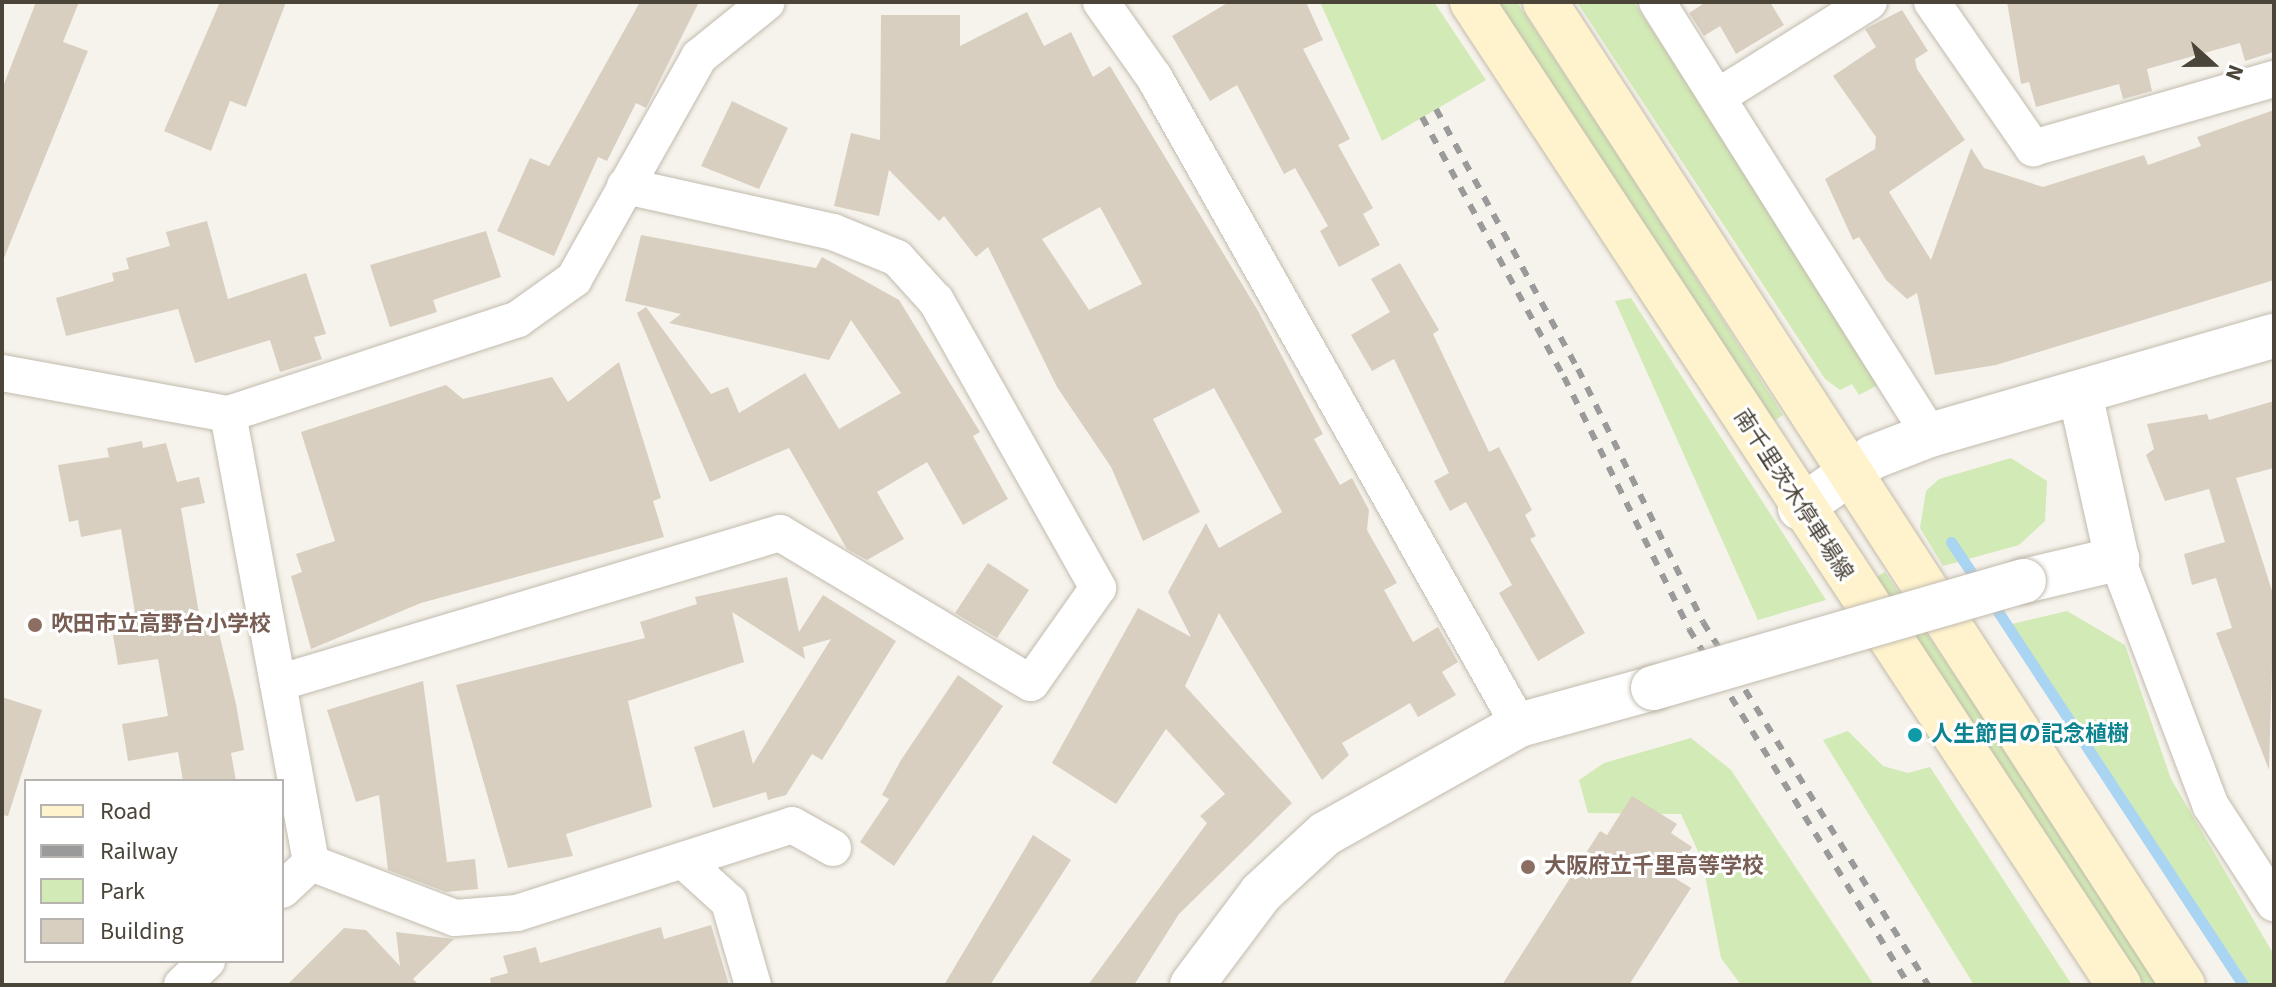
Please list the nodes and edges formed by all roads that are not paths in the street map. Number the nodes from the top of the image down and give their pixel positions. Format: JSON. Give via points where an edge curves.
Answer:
{"nodes":[{"id":1,"x":767,"y":2,"type":"edge"},
{"id":2,"x":1101,"y":2,"type":"edge"},
{"id":3,"x":1472,"y":2,"type":"edge"},
{"id":4,"x":1545,"y":2,"type":"edge"},
{"id":5,"x":1657,"y":2,"type":"edge"},
{"id":6,"x":1869,"y":2,"type":"edge"},
{"id":7,"x":1932,"y":2,"type":"edge"},
{"id":8,"x":2274,"y":79,"type":"edge"},
{"id":9,"x":1719,"y":96,"type":"junction"},
{"id":10,"x":625,"y":186,"type":"junction"},
{"id":11,"x":2274,"y":336,"type":"edge"},
{"id":12,"x":2,"y":373,"type":"edge"},
{"id":13,"x":2080,"y":394,"type":"junction"},
{"id":14,"x":228,"y":414,"type":"junction"},
{"id":15,"x":1930,"y":435,"type":"junction"},
{"id":16,"x":1851,"y":472,"type":"junction"},
{"id":17,"x":1800,"y":508,"type":"junction"},
{"id":18,"x":2117,"y":559,"type":"junction"},
{"id":19,"x":278,"y":683,"type":"junction"},
{"id":20,"x":1519,"y":725,"type":"junction"},
{"id":21,"x":833,"y":848,"type":"dead end"},
{"id":22,"x":311,"y":863,"type":"junction"},
{"id":23,"x":686,"y":863,"type":"junction"},
{"id":24,"x":284,"y":888,"type":"edge"},
{"id":25,"x":2274,"y":903,"type":"edge"},
{"id":26,"x":205,"y":963,"type":"edge"},
{"id":27,"x":182,"y":985,"type":"edge"},
{"id":28,"x":753,"y":985,"type":"edge"},
{"id":29,"x":1192,"y":985,"type":"edge"},
{"id":30,"x":2119,"y":985,"type":"edge"},
{"id":31,"x":2183,"y":985,"type":"edge"}],
"edges":[{"from":1,"to":10,"type":"street","via":[[699,57]]},
{"from":2,"to":20,"type":"street","via":[[1154,77]]},
{"from":3,"to":17,"type":"main road","name":"南千里茨木停車場線"},
{"from":4,"to":16,"type":"main road"},
{"from":5,"to":9,"type":"street"},
{"from":6,"to":9,"type":"street"},
{"from":7,"to":8,"type":"street","via":[[2033,148]]},
{"from":9,"to":15,"type":"street"},
{"from":10,"to":14,"type":"street","via":[[574,279],[518,319]]},
{"from":10,"to":19,"type":"street","via":[[833,232],[897,258],[936,301],[1098,588],[1031,683],[780,533]]},
{"from":11,"to":13,"type":"street"},
{"from":12,"to":14,"type":"street"},
{"from":13,"to":15,"type":"street"},
{"from":13,"to":18,"type":"street"},
{"from":14,"to":19,"type":"street"},
{"from":15,"to":16,"type":"street"},
{"from":16,"to":17,"type":"street"},
{"from":16,"to":31,"type":"main road"},
{"from":17,"to":30,"type":"main road","name":"南千里茨木停車場線"},
{"from":18,"to":20,"type":"street","bridge":true},
{"from":18,"to":25,"type":"street","via":[[2211,806]]},
{"from":19,"to":22,"type":"street"},
{"from":20,"to":29,"type":"street","via":[[1325,834],[1261,893]]},
{"from":21,"to":23,"type":"street","via":[[792,825]]},
{"from":22,"to":23,"type":"street","via":[[455,918],[517,913]]},
{"from":22,"to":24,"type":"street"},
{"from":23,"to":28,"type":"street","via":[[729,902]]},
{"from":26,"to":27,"type":"street"}]}
